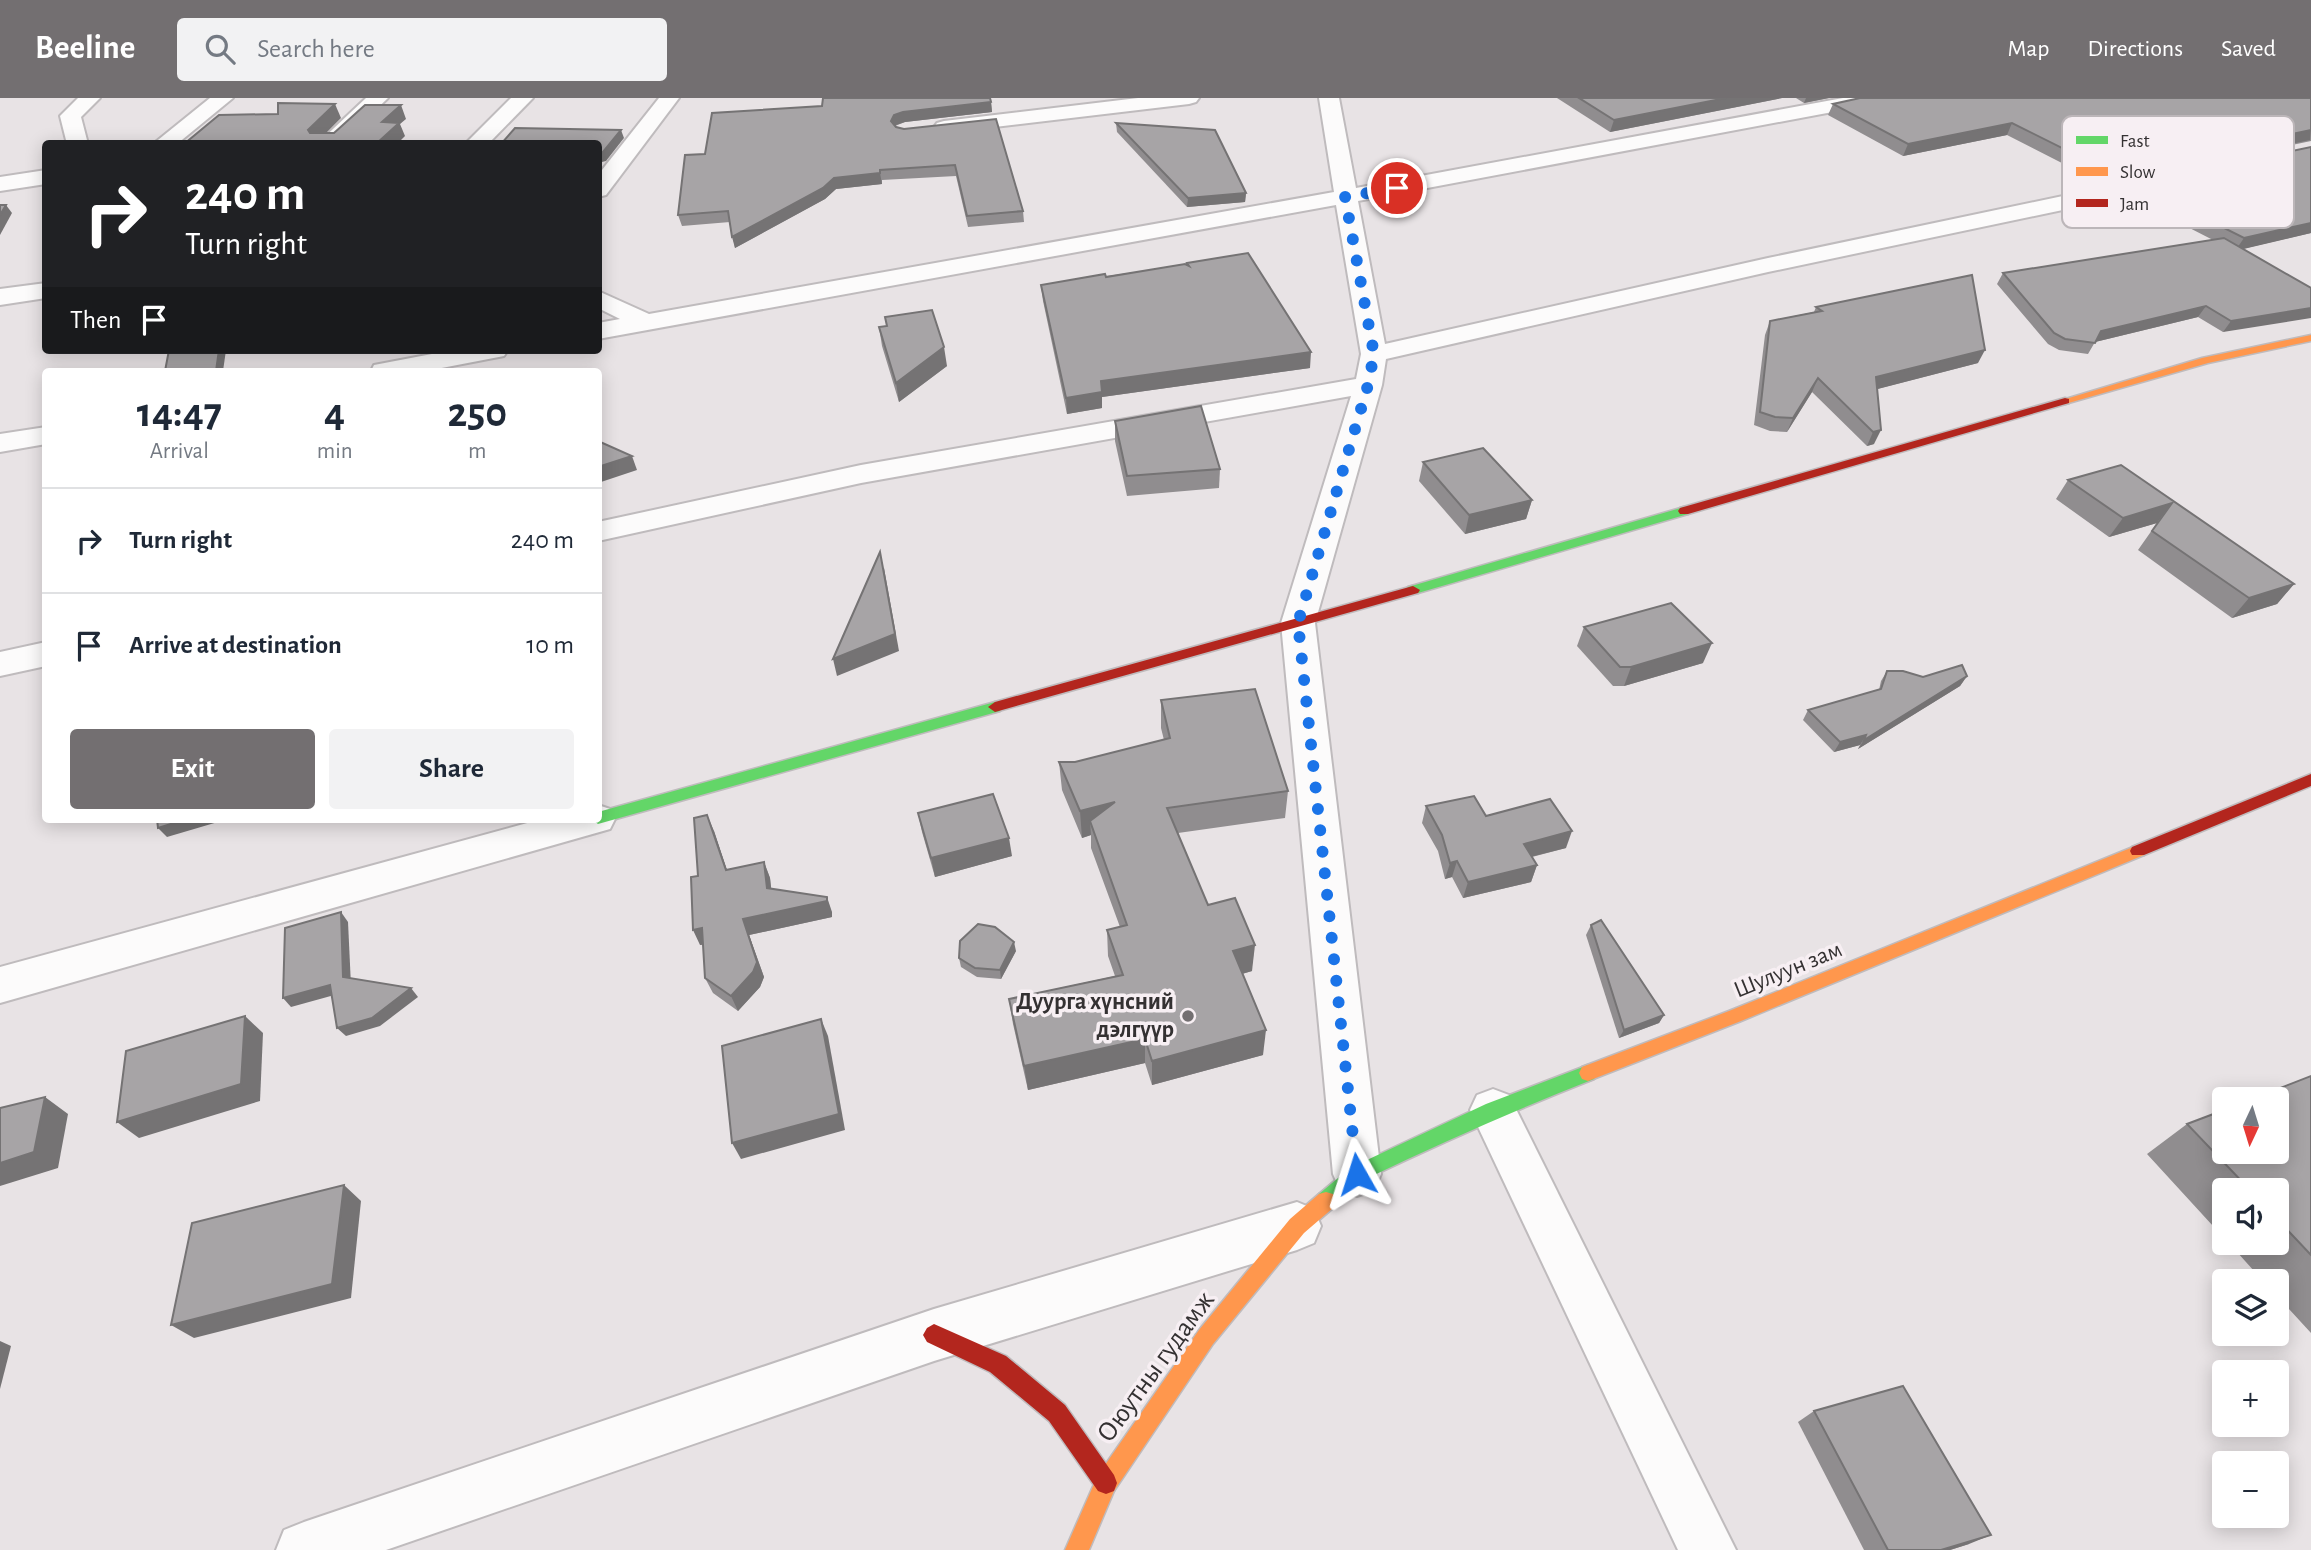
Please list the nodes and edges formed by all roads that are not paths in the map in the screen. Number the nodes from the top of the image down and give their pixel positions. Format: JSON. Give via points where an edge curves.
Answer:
{"nodes":[{"id":1,"x":90,"y":98,"type":"edge"},
{"id":2,"x":223,"y":98,"type":"edge"},
{"id":3,"x":378,"y":98,"type":"edge"},
{"id":4,"x":523,"y":98,"type":"edge"},
{"id":5,"x":669,"y":98,"type":"edge"},
{"id":6,"x":1189,"y":98,"type":"edge"},
{"id":7,"x":1329,"y":98,"type":"edge"},
{"id":8,"x":1875,"y":98,"type":"edge"},
{"id":9,"x":918,"y":130,"type":"edge"},
{"id":10,"x":77,"y":140,"type":"edge"},
{"id":11,"x":168,"y":140,"type":"edge"},
{"id":12,"x":331,"y":140,"type":"edge"},
{"id":13,"x":479,"y":140,"type":"edge"},
{"id":14,"x":42,"y":178,"type":"edge"},
{"id":15,"x":0,"y":184,"type":"edge"},
{"id":16,"x":602,"y":185,"type":"edge"},
{"id":17,"x":1345,"y":197,"type":"junction"},
{"id":18,"x":2062,"y":203,"type":"edge"},
{"id":19,"x":42,"y":291,"type":"edge"},
{"id":20,"x":0,"y":297,"type":"edge"},
{"id":21,"x":602,"y":300,"type":"edge"},
{"id":22,"x":645,"y":322,"type":"junction"},
{"id":23,"x":602,"y":330,"type":"edge"},
{"id":24,"x":2311,"y":338,"type":"edge"},
{"id":25,"x":474,"y":354,"type":"edge"},
{"id":26,"x":400,"y":368,"type":"edge"},
{"id":27,"x":1371,"y":370,"type":"junction"},
{"id":28,"x":42,"y":436,"type":"edge"},
{"id":29,"x":0,"y":443,"type":"edge"},
{"id":30,"x":602,"y":531,"type":"edge"},
{"id":31,"x":1298,"y":623,"type":"junction"},
{"id":32,"x":42,"y":655,"type":"edge"},
{"id":33,"x":0,"y":664,"type":"edge"},
{"id":34,"x":2311,"y":780,"type":"edge"},
{"id":35,"x":602,"y":818,"type":"edge"},
{"id":36,"x":583,"y":823,"type":"edge"},
{"id":37,"x":0,"y":985,"type":"edge"},
{"id":38,"x":1493,"y":1110,"type":"junction"},
{"id":39,"x":1357,"y":1174,"type":"junction"},
{"id":40,"x":1297,"y":1226,"type":"junction"},
{"id":41,"x":934,"y":1335,"type":"junction"},
{"id":42,"x":1106,"y":1483,"type":"junction"},
{"id":43,"x":304,"y":1550,"type":"edge"},
{"id":44,"x":1077,"y":1550,"type":"edge"},
{"id":45,"x":1708,"y":1550,"type":"edge"}],
"edges":[{"from":1,"to":10,"type":"street","via":[[70,116]]},
{"from":2,"to":11,"type":"street"},
{"from":3,"to":12,"type":"street"},
{"from":4,"to":13,"type":"street"},
{"from":5,"to":16,"type":"street"},
{"from":6,"to":9,"type":"street"},
{"from":7,"to":17,"type":"street"},
{"from":8,"to":17,"type":"street"},
{"from":14,"to":15,"type":"street"},
{"from":17,"to":22,"type":"street"},
{"from":17,"to":27,"type":"street"},
{"from":18,"to":27,"type":"street","via":[[1768,265]]},
{"from":19,"to":20,"type":"street"},
{"from":21,"to":22,"type":"street"},
{"from":22,"to":23,"type":"street"},
{"from":24,"to":31,"type":"street","via":[[2206,360]]},
{"from":25,"to":26,"type":"street"},
{"from":27,"to":30,"type":"street"},
{"from":27,"to":31,"type":"street"},
{"from":28,"to":29,"type":"street"},
{"from":31,"to":35,"type":"street"},
{"from":31,"to":39,"type":"street"},
{"from":32,"to":33,"type":"street"},
{"from":34,"to":38,"type":"street","name":"Шулуун зам"},
{"from":36,"to":37,"type":"street"},
{"from":38,"to":39,"type":"street","name":"Шулуун зам"},
{"from":38,"to":45,"type":"street"},
{"from":39,"to":40,"type":"street","name":"Шулуун зам"},
{"from":40,"to":41,"type":"street"},
{"from":40,"to":42,"type":"street","name":"Оюутны гудамж","via":[[1206,1337]]},
{"from":41,"to":42,"type":"street","via":[[998,1364],[1057,1413]]},
{"from":41,"to":43,"type":"street"},
{"from":42,"to":44,"type":"street","name":"Оюутны гудамж"}]}
